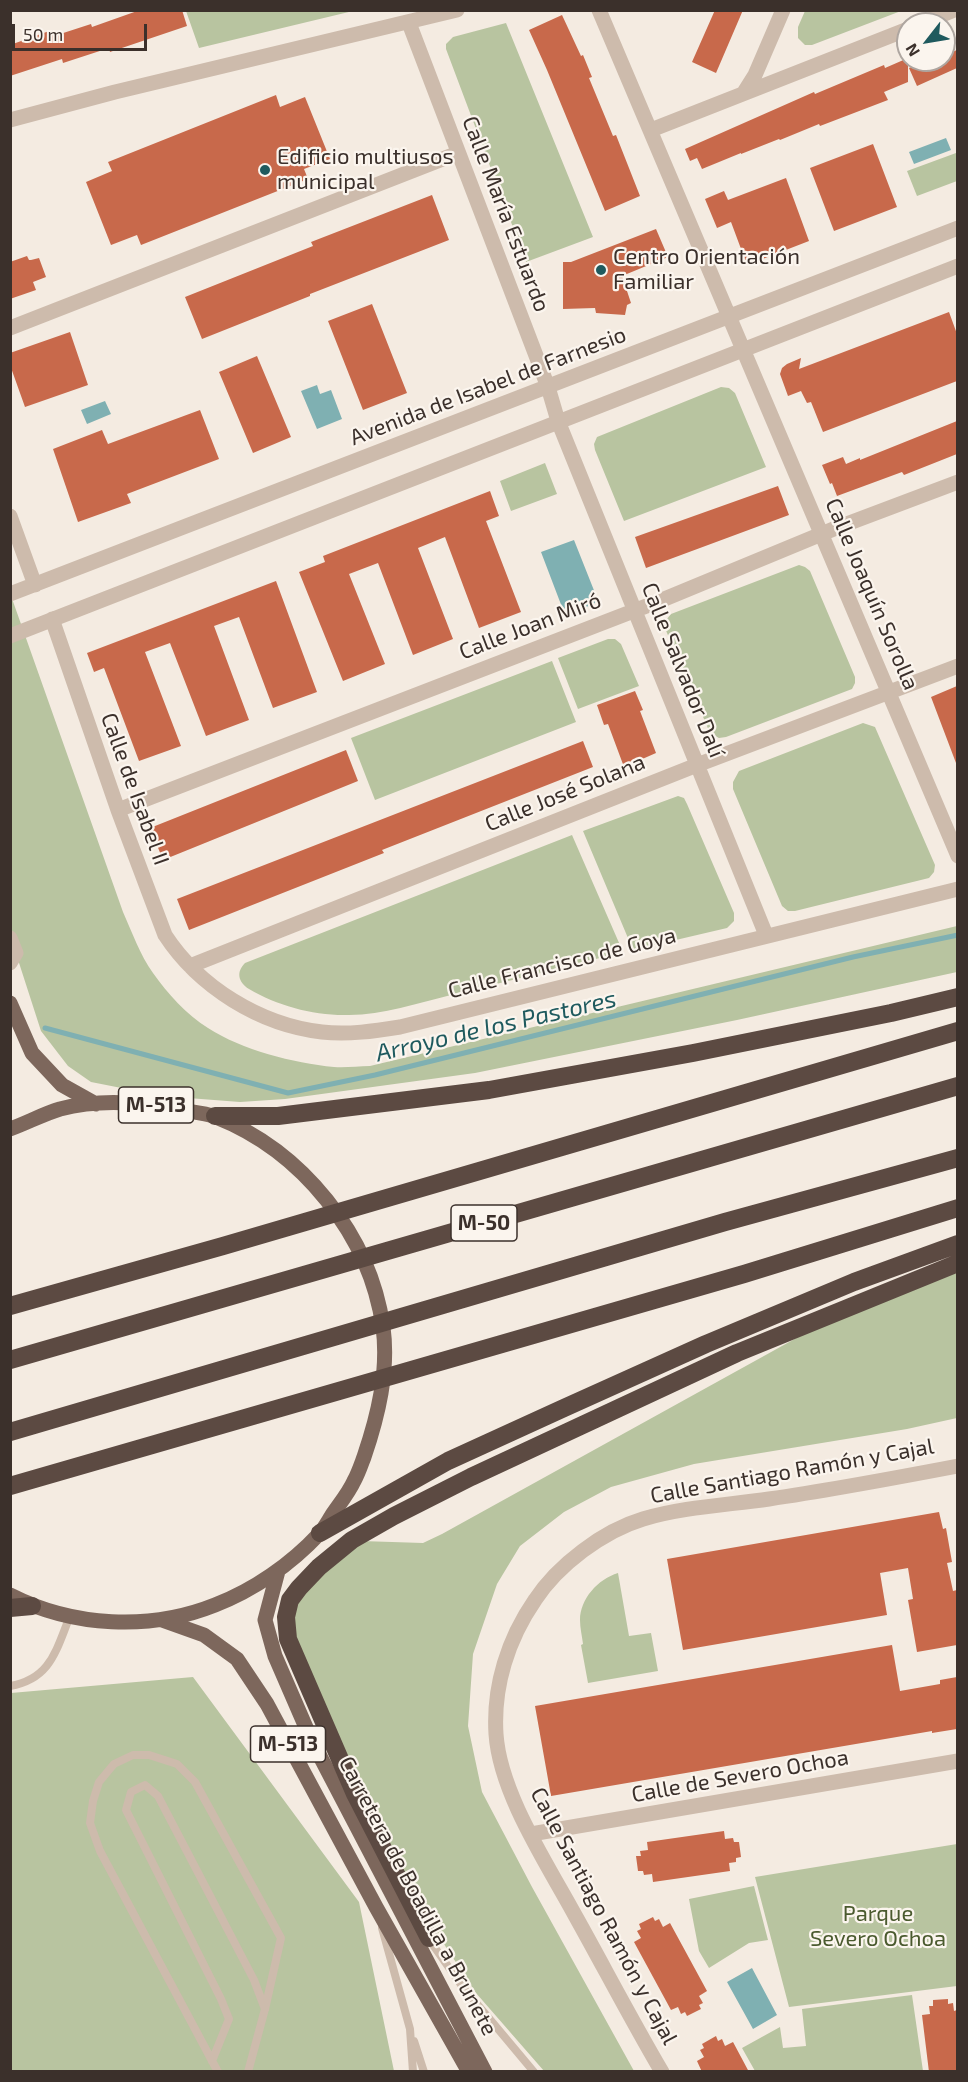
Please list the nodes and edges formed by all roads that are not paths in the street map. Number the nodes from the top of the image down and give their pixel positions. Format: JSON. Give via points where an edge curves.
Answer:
{"nodes":[{"id":1,"x":457,"y":10,"type":"edge"},
{"id":2,"x":599,"y":10,"type":"edge"},
{"id":3,"x":783,"y":10,"type":"edge"},
{"id":4,"x":409,"y":22,"type":"junction"},
{"id":5,"x":896,"y":34,"type":"edge"},
{"id":6,"x":743,"y":94,"type":"junction"},
{"id":7,"x":10,"y":120,"type":"edge"},
{"id":8,"x":651,"y":130,"type":"junction"},
{"id":9,"x":458,"y":153,"type":"junction"},
{"id":10,"x":957,"y":228,"type":"edge"},
{"id":11,"x":957,"y":266,"type":"edge"},
{"id":12,"x":729,"y":316,"type":"junction"},
{"id":13,"x":10,"y":328,"type":"edge"},
{"id":14,"x":743,"y":349,"type":"junction"},
{"id":15,"x":548,"y":387,"type":"junction"},
{"id":16,"x":558,"y":421,"type":"junction"},
{"id":17,"x":957,"y":483,"type":"edge"},
{"id":18,"x":10,"y":516,"type":"edge"},
{"id":19,"x":822,"y":534,"type":"junction"},
{"id":20,"x":35,"y":585,"type":"junction"},
{"id":21,"x":10,"y":594,"type":"edge"},
{"id":22,"x":634,"y":610,"type":"junction"},
{"id":23,"x":52,"y":620,"type":"junction"},
{"id":24,"x":10,"y":636,"type":"edge"},
{"id":25,"x":957,"y":666,"type":"edge"},
{"id":26,"x":889,"y":693,"type":"junction"},
{"id":27,"x":697,"y":765,"type":"junction"},
{"id":28,"x":118,"y":810,"type":"junction"},
{"id":29,"x":957,"y":856,"type":"edge"},
{"id":30,"x":957,"y":889,"type":"edge"},
{"id":31,"x":766,"y":935,"type":"junction"},
{"id":32,"x":10,"y":938,"type":"edge"},
{"id":33,"x":10,"y":963,"type":"edge"},
{"id":34,"x":190,"y":966,"type":"junction"},
{"id":35,"x":957,"y":997,"type":"edge"},
{"id":36,"x":10,"y":1003,"type":"edge"},
{"id":37,"x":957,"y":1031,"type":"edge"},
{"id":38,"x":957,"y":1086,"type":"edge"},
{"id":39,"x":96,"y":1104,"type":"junction"},
{"id":40,"x":215,"y":1116,"type":"junction"},
{"id":41,"x":10,"y":1129,"type":"edge"},
{"id":42,"x":957,"y":1158,"type":"edge"},
{"id":43,"x":957,"y":1208,"type":"edge"},
{"id":44,"x":957,"y":1244,"type":"edge"},
{"id":45,"x":957,"y":1263,"type":"edge"},
{"id":46,"x":10,"y":1306,"type":"edge"},
{"id":47,"x":10,"y":1360,"type":"edge"},
{"id":48,"x":10,"y":1432,"type":"edge"},
{"id":49,"x":957,"y":1466,"type":"edge"},
{"id":50,"x":10,"y":1486,"type":"edge"},
{"id":51,"x":320,"y":1533,"type":"junction"},
{"id":52,"x":278,"y":1571,"type":"junction"},
{"id":53,"x":10,"y":1595,"type":"edge"},
{"id":54,"x":32,"y":1606,"type":"junction"},
{"id":55,"x":10,"y":1608,"type":"edge"},
{"id":56,"x":70,"y":1616,"type":"junction"},
{"id":57,"x":162,"y":1620,"type":"junction"},
{"id":58,"x":10,"y":1686,"type":"edge"},
{"id":59,"x":957,"y":1761,"type":"edge"},
{"id":60,"x":531,"y":1834,"type":"junction"},
{"id":61,"x":370,"y":1853,"type":"junction"},
{"id":62,"x":376,"y":1907,"type":"junction"},
{"id":63,"x":429,"y":1938,"type":"junction"},
{"id":64,"x":265,"y":2009,"type":"junction"},
{"id":65,"x":410,"y":2029,"type":"junction"},
{"id":66,"x":212,"y":2061,"type":"junction"},
{"id":67,"x":660,"y":2069,"type":"edge"},
{"id":68,"x":218,"y":2072,"type":"edge"},
{"id":69,"x":248,"y":2072,"type":"edge"},
{"id":70,"x":413,"y":2072,"type":"edge"},
{"id":71,"x":424,"y":2072,"type":"edge"},
{"id":72,"x":469,"y":2072,"type":"edge"},
{"id":73,"x":485,"y":2072,"type":"edge"},
{"id":74,"x":534,"y":2072,"type":"edge"}],
"edges":[{"from":1,"to":4,"type":"street"},
{"from":2,"to":8,"type":"street","name":"Calle Joaquín Sorolla"},
{"from":3,"to":6,"type":"street"},
{"from":4,"to":7,"type":"street"},
{"from":4,"to":9,"type":"street","name":"Calle María Estuardo"},
{"from":5,"to":6,"type":"street"},
{"from":6,"to":8,"type":"street"},
{"from":8,"to":12,"type":"street","name":"Calle Joaquín Sorolla"},
{"from":9,"to":13,"type":"street"},
{"from":9,"to":15,"type":"street","name":"Calle María Estuardo"},
{"from":10,"to":12,"type":"street","name":"Avenida de Isabel de Farnesio"},
{"from":11,"to":14,"type":"street"},
{"from":12,"to":14,"type":"street","name":"Calle Joaquín Sorolla"},
{"from":12,"to":15,"type":"street","name":"Avenida de Isabel de Farnesio"},
{"from":14,"to":16,"type":"street"},
{"from":14,"to":19,"type":"street","name":"Calle Joaquín Sorolla"},
{"from":15,"to":16,"type":"street","name":"Calle María Estuardo"},
{"from":15,"to":20,"type":"street","name":"Avenida de Isabel de Farnesio"},
{"from":16,"to":22,"type":"street","name":"Calle Salvador Dalí"},
{"from":16,"to":23,"type":"street"},
{"from":17,"to":19,"type":"street","name":"Calle Joan Miró"},
{"from":18,"to":20,"type":"street"},
{"from":19,"to":22,"type":"street","name":"Calle Joan Miró"},
{"from":19,"to":26,"type":"street","name":"Calle Joaquín Sorolla"},
{"from":20,"to":21,"type":"street","name":"Avenida de Isabel de Farnesio"},
{"from":22,"to":27,"type":"street","name":"Calle Salvador Dalí"},
{"from":22,"to":28,"type":"street","name":"Calle Joan Miró"},
{"from":23,"to":24,"type":"street"},
{"from":23,"to":28,"type":"street","name":"Calle de Isabel II"},
{"from":25,"to":26,"type":"street","name":"Calle José Solana"},
{"from":26,"to":27,"type":"street","name":"Calle José Solana"},
{"from":26,"to":29,"type":"street","name":"Calle Joaquín Sorolla"},
{"from":27,"to":31,"type":"street","name":"Calle Salvador Dalí"},
{"from":27,"to":34,"type":"street","name":"Calle José Solana"},
{"from":28,"to":34,"type":"street","name":"Calle de Isabel II","via":[[165,934]]},
{"from":30,"to":31,"type":"street","name":"Calle Francisco de Goya"},
{"from":31,"to":34,"type":"street","name":"Calle Francisco de Goya","via":[[400,1027],[366,1032],[324,1032],[272,1021],[239,1004]]},
{"from":32,"to":33,"type":"street","via":[[16,953]]},
{"from":35,"to":40,"type":"highway","via":[[693,1053],[489,1090],[278,1116]]},
{"from":36,"to":39,"type":"main road","number":"M-513","via":[[32,1053],[62,1085]]},
{"from":37,"to":46,"type":"highway"},
{"from":38,"to":47,"type":"highway","number":"M-50"},
{"from":39,"to":40,"type":"main road","number":"M-513","via":[[150,1104]]},
{"from":39,"to":41,"type":"main road","number":"M-513","via":[[60,1109]]},
{"from":40,"to":51,"type":"main road","number":"M-513","via":[[270,1145],[308,1178],[334,1208],[372,1284],[383,1327],[384,1358],[373,1430],[355,1480]]},
{"from":42,"to":48,"type":"highway","via":[[724,1222]]},
{"from":43,"to":50,"type":"highway","via":[[744,1274]]},
{"from":44,"to":51,"type":"highway","via":[[854,1282],[564,1408],[448,1461]]},
{"from":45,"to":63,"type":"highway","via":[[737,1353],[471,1477],[352,1540],[299,1587],[290,1600],[286,1617],[288,1639],[355,1794]]},
{"from":49,"to":60,"type":"street","name":"Calle Santiago Ramón y Cajal","via":[[642,1520],[605,1537],[568,1563],[544,1586],[524,1616],[509,1646],[499,1686],[496,1734],[500,1758]]},
{"from":51,"to":52,"type":"main road","number":"M-513"},
{"from":52,"to":57,"type":"main road","number":"M-513","via":[[234,1598]]},
{"from":52,"to":61,"type":"main road","name":"Carretera de Boadilla a Brunete","number":"M-513","via":[[265,1620],[275,1656],[311,1739]]},
{"from":53,"to":54,"type":"main road","number":"M-513"},
{"from":54,"to":55,"type":"highway"},
{"from":54,"to":56,"type":"main road","number":"M-513"},
{"from":56,"to":57,"type":"main road","number":"M-513","via":[[99,1621]]},
{"from":56,"to":58,"type":"lane","via":[[50,1664],[36,1678]]},
{"from":57,"to":62,"type":"main road","name":"Carretera de Boadilla a Brunete","number":"M-513","via":[[204,1635],[237,1659],[267,1704]]},
{"from":59,"to":60,"type":"street","name":"Calle de Severo Ochoa"},
{"from":60,"to":67,"type":"street","name":"Calle Santiago Ramón y Cajal"},
{"from":61,"to":63,"type":"lane"},
{"from":61,"to":73,"type":"main road","name":"Carretera de Boadilla a Brunete","number":"M-513"},
{"from":62,"to":65,"type":"lane"},
{"from":62,"to":72,"type":"main road","name":"Carretera de Boadilla a Brunete","number":"M-513"},
{"from":63,"to":74,"type":"lane","via":[[462,1986]]},
{"from":64,"to":66,"type":"lane","via":[[254,1980],[158,1796],[145,1785],[131,1792],[126,1810],[229,2019]]},
{"from":64,"to":66,"type":"lane","via":[[281,1938],[195,1782],[177,1764],[149,1755],[133,1755],[114,1764],[99,1782],[90,1823],[100,1851]]},
{"from":64,"to":69,"type":"lane"},
{"from":65,"to":70,"type":"lane"},
{"from":65,"to":71,"type":"lane"},
{"from":66,"to":68,"type":"lane"}]}
